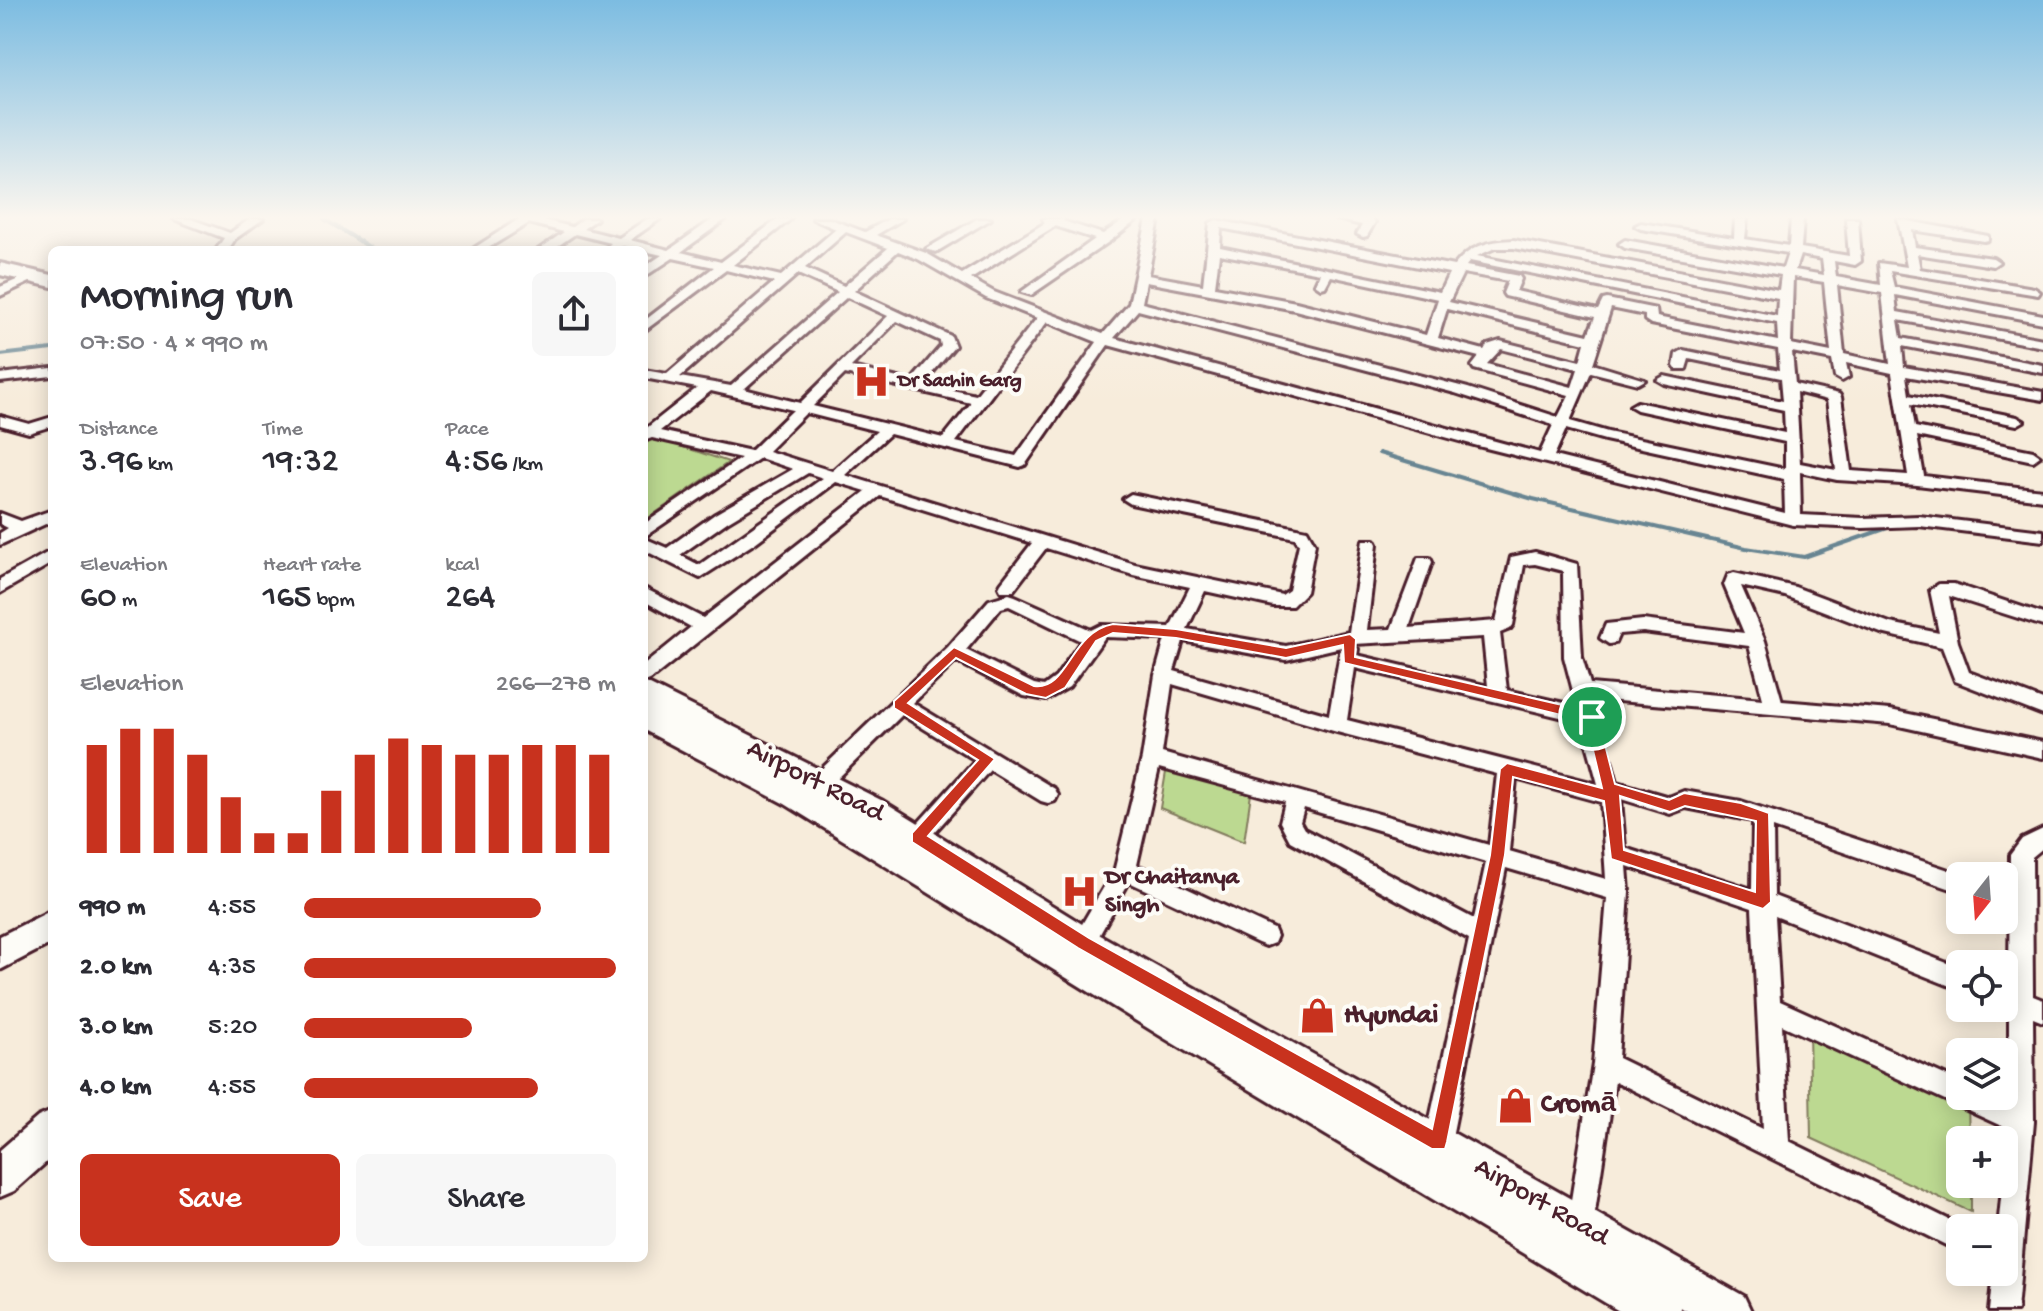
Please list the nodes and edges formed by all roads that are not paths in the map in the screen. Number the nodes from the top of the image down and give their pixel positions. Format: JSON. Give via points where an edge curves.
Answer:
{"nodes":[{"id":1,"x":31,"y":280,"type":"edge"},
{"id":2,"x":708,"y":280,"type":"edge"},
{"id":3,"x":783,"y":280,"type":"edge"},
{"id":4,"x":821,"y":280,"type":"edge"},
{"id":5,"x":856,"y":280,"type":"edge"},
{"id":6,"x":961,"y":280,"type":"edge"},
{"id":7,"x":1045,"y":280,"type":"edge"},
{"id":8,"x":1140,"y":280,"type":"edge"},
{"id":9,"x":1163,"y":280,"type":"edge"},
{"id":10,"x":1210,"y":280,"type":"edge"},
{"id":11,"x":1323,"y":280,"type":"edge"},
{"id":12,"x":1363,"y":280,"type":"edge"},
{"id":13,"x":1454,"y":280,"type":"edge"},
{"id":14,"x":1514,"y":280,"type":"edge"},
{"id":15,"x":1572,"y":280,"type":"edge"},
{"id":16,"x":1701,"y":280,"type":"edge"},
{"id":17,"x":1786,"y":280,"type":"edge"},
{"id":18,"x":1832,"y":280,"type":"edge"},
{"id":19,"x":1833,"y":280,"type":"edge"},
{"id":20,"x":1886,"y":280,"type":"edge"},
{"id":21,"x":1963,"y":280,"type":"edge"},
{"id":22,"x":2000,"y":280,"type":"edge"},
{"id":23,"x":1593,"y":283,"type":"joint"},
{"id":24,"x":1321,"y":284,"type":"dead end"},
{"id":25,"x":1209,"y":287,"type":"junction"},
{"id":26,"x":2003,"y":287,"type":"junction"},
{"id":27,"x":1888,"y":290,"type":"junction"},
{"id":28,"x":843,"y":291,"type":"junction"},
{"id":29,"x":2039,"y":291,"type":"edge"},
{"id":30,"x":0,"y":292,"type":"edge"},
{"id":31,"x":1027,"y":292,"type":"dead end"},
{"id":32,"x":1783,"y":295,"type":"junction"},
{"id":33,"x":1444,"y":301,"type":"junction"},
{"id":34,"x":1135,"y":305,"type":"junction"},
{"id":35,"x":1602,"y":315,"type":"junction"},
{"id":36,"x":1891,"y":315,"type":"junction"},
{"id":37,"x":895,"y":316,"type":"junction"},
{"id":38,"x":1498,"y":317,"type":"junction"},
{"id":39,"x":1043,"y":318,"type":"junction"},
{"id":40,"x":2043,"y":318,"type":"edge"},
{"id":41,"x":1785,"y":321,"type":"junction"},
{"id":42,"x":648,"y":324,"type":"edge"},
{"id":43,"x":1491,"y":337,"type":"dead end"},
{"id":44,"x":1431,"y":339,"type":"junction"},
{"id":45,"x":1105,"y":340,"type":"junction"},
{"id":46,"x":1591,"y":340,"type":"junction"},
{"id":47,"x":1894,"y":341,"type":"junction"},
{"id":48,"x":2043,"y":343,"type":"edge"},
{"id":49,"x":1783,"y":347,"type":"junction"},
{"id":50,"x":1487,"y":355,"type":"junction"},
{"id":51,"x":1838,"y":357,"type":"junction"},
{"id":52,"x":1681,"y":366,"type":"dead end"},
{"id":53,"x":1583,"y":367,"type":"junction"},
{"id":54,"x":840,"y":369,"type":"junction"},
{"id":55,"x":2043,"y":369,"type":"edge"},
{"id":56,"x":1898,"y":370,"type":"junction"},
{"id":57,"x":48,"y":372,"type":"edge"},
{"id":58,"x":648,"y":375,"type":"edge"},
{"id":59,"x":1842,"y":377,"type":"dead end"},
{"id":60,"x":0,"y":378,"type":"edge"},
{"id":61,"x":668,"y":380,"type":"junction"},
{"id":62,"x":1638,"y":380,"type":"dead end"},
{"id":63,"x":1664,"y":380,"type":"dead end"},
{"id":64,"x":1786,"y":380,"type":"junction"},
{"id":65,"x":707,"y":387,"type":"junction"},
{"id":66,"x":913,"y":387,"type":"junction"},
{"id":67,"x":734,"y":391,"type":"junction"},
{"id":68,"x":1577,"y":393,"type":"junction"},
{"id":69,"x":2043,"y":396,"type":"edge"},
{"id":70,"x":1903,"y":398,"type":"junction"},
{"id":71,"x":982,"y":401,"type":"junction"},
{"id":72,"x":1637,"y":406,"type":"dead end"},
{"id":73,"x":1791,"y":407,"type":"junction"},
{"id":74,"x":801,"y":410,"type":"junction"},
{"id":75,"x":0,"y":420,"type":"edge"},
{"id":76,"x":2017,"y":421,"type":"dead end"},
{"id":77,"x":48,"y":422,"type":"edge"},
{"id":78,"x":1559,"y":422,"type":"junction"},
{"id":79,"x":886,"y":430,"type":"junction"},
{"id":80,"x":1907,"y":430,"type":"junction"},
{"id":81,"x":648,"y":434,"type":"edge"},
{"id":82,"x":648,"y":435,"type":"edge"},
{"id":83,"x":1792,"y":439,"type":"junction"},
{"id":84,"x":947,"y":443,"type":"junction"},
{"id":85,"x":756,"y":455,"type":"junction"},
{"id":86,"x":2033,"y":456,"type":"dead end"},
{"id":87,"x":1545,"y":459,"type":"junction"},
{"id":88,"x":804,"y":469,"type":"junction"},
{"id":89,"x":1790,"y":471,"type":"junction"},
{"id":90,"x":1844,"y":475,"type":"junction"},
{"id":91,"x":837,"y":477,"type":"junction"},
{"id":92,"x":1917,"y":480,"type":"junction"},
{"id":93,"x":877,"y":490,"type":"junction"},
{"id":94,"x":2043,"y":495,"type":"edge"},
{"id":95,"x":1131,"y":499,"type":"dead end"},
{"id":96,"x":48,"y":517,"type":"edge"},
{"id":97,"x":0,"y":518,"type":"edge"},
{"id":98,"x":1793,"y":520,"type":"junction"},
{"id":99,"x":21,"y":527,"type":"junction"},
{"id":100,"x":648,"y":529,"type":"edge"},
{"id":101,"x":2043,"y":536,"type":"edge"},
{"id":102,"x":0,"y":540,"type":"edge"},
{"id":103,"x":1043,"y":541,"type":"junction"},
{"id":104,"x":1369,"y":544,"type":"dead end"},
{"id":105,"x":648,"y":545,"type":"edge"},
{"id":106,"x":668,"y":555,"type":"junction"},
{"id":107,"x":48,"y":558,"type":"edge"},
{"id":108,"x":1424,"y":562,"type":"dead end"},
{"id":109,"x":1200,"y":584,"type":"junction"},
{"id":110,"x":0,"y":587,"type":"edge"},
{"id":111,"x":1007,"y":587,"type":"dead end"},
{"id":112,"x":648,"y":596,"type":"edge"},
{"id":113,"x":2043,"y":620,"type":"edge"},
{"id":114,"x":703,"y":626,"type":"junction"},
{"id":115,"x":1491,"y":630,"type":"junction"},
{"id":116,"x":1176,"y":633,"type":"junction"},
{"id":117,"x":1398,"y":634,"type":"junction"},
{"id":118,"x":1091,"y":638,"type":"junction"},
{"id":119,"x":1353,"y":638,"type":"junction"},
{"id":120,"x":1609,"y":638,"type":"dead end"},
{"id":121,"x":1756,"y":641,"type":"junction"},
{"id":122,"x":1949,"y":642,"type":"junction"},
{"id":123,"x":954,"y":652,"type":"junction"},
{"id":124,"x":1349,"y":660,"type":"junction"},
{"id":125,"x":648,"y":672,"type":"edge"},
{"id":126,"x":1164,"y":675,"type":"junction"},
{"id":127,"x":1584,"y":691,"type":"junction"},
{"id":128,"x":1498,"y":694,"type":"junction"},
{"id":129,"x":648,"y":695,"type":"edge"},
{"id":130,"x":899,"y":704,"type":"junction"},
{"id":131,"x":1774,"y":706,"type":"junction"},
{"id":132,"x":2043,"y":708,"type":"edge"},
{"id":133,"x":1592,"y":717,"type":"junction"},
{"id":134,"x":648,"y":718,"type":"edge"},
{"id":135,"x":1337,"y":725,"type":"junction"},
{"id":136,"x":2043,"y":750,"type":"edge"},
{"id":137,"x":1152,"y":758,"type":"junction"},
{"id":138,"x":988,"y":759,"type":"junction"},
{"id":139,"x":1507,"y":769,"type":"junction"},
{"id":140,"x":818,"y":785,"type":"junction"},
{"id":141,"x":1048,"y":795,"type":"dead end"},
{"id":142,"x":1611,"y":796,"type":"junction"},
{"id":143,"x":1296,"y":797,"type":"junction"},
{"id":144,"x":1763,"y":818,"type":"junction"},
{"id":145,"x":918,"y":837,"type":"junction"},
{"id":146,"x":2043,"y":838,"type":"edge"},
{"id":147,"x":1617,"y":854,"type":"junction"},
{"id":148,"x":1498,"y":855,"type":"junction"},
{"id":149,"x":1125,"y":870,"type":"junction"},
{"id":150,"x":2018,"y":872,"type":"edge"},
{"id":151,"x":1946,"y":878,"type":"edge"},
{"id":152,"x":1618,"y":892,"type":"junction"},
{"id":153,"x":1763,"y":902,"type":"junction"},
{"id":154,"x":48,"y":927,"type":"edge"},
{"id":155,"x":1481,"y":934,"type":"junction"},
{"id":156,"x":2016,"y":934,"type":"edge"},
{"id":157,"x":1266,"y":936,"type":"dead end"},
{"id":158,"x":1083,"y":943,"type":"junction"},
{"id":159,"x":0,"y":954,"type":"edge"},
{"id":160,"x":1946,"y":974,"type":"edge"},
{"id":161,"x":2023,"y":1004,"type":"edge"},
{"id":162,"x":1770,"y":1008,"type":"junction"},
{"id":163,"x":1605,"y":1064,"type":"junction"},
{"id":164,"x":1946,"y":1088,"type":"edge"},
{"id":165,"x":1995,"y":1110,"type":"edge"},
{"id":166,"x":2021,"y":1122,"type":"junction"},
{"id":167,"x":48,"y":1135,"type":"edge"},
{"id":168,"x":1438,"y":1142,"type":"junction"},
{"id":169,"x":1777,"y":1147,"type":"junction"},
{"id":170,"x":0,"y":1177,"type":"edge"},
{"id":171,"x":2011,"y":1214,"type":"edge"},
{"id":172,"x":1580,"y":1225,"type":"junction"},
{"id":173,"x":1946,"y":1232,"type":"edge"},
{"id":174,"x":2005,"y":1286,"type":"edge"},
{"id":175,"x":1660,"y":1311,"type":"edge"},
{"id":176,"x":1729,"y":1311,"type":"edge"},
{"id":177,"x":2003,"y":1311,"type":"edge"}],
"edges":[{"from":1,"to":30,"type":"street"},
{"from":2,"to":42,"type":"street"},
{"from":3,"to":61,"type":"street"},
{"from":4,"to":28,"type":"street"},
{"from":5,"to":28,"type":"street"},
{"from":6,"to":39,"type":"street"},
{"from":7,"to":31,"type":"street"},
{"from":8,"to":34,"type":"street"},
{"from":9,"to":25,"type":"street"},
{"from":10,"to":25,"type":"street"},
{"from":11,"to":24,"type":"street"},
{"from":12,"to":33,"type":"street"},
{"from":13,"to":33,"type":"street"},
{"from":14,"to":35,"type":"street","via":[[1509,293]]},
{"from":15,"to":23,"type":"street"},
{"from":16,"to":32,"type":"street"},
{"from":17,"to":32,"type":"street"},
{"from":18,"to":51,"type":"street"},
{"from":19,"to":27,"type":"street"},
{"from":20,"to":27,"type":"street"},
{"from":21,"to":26,"type":"street"},
{"from":22,"to":26,"type":"street"},
{"from":23,"to":41,"type":"street"},
{"from":25,"to":44,"type":"street"},
{"from":26,"to":29,"type":"street"},
{"from":27,"to":36,"type":"street"},
{"from":27,"to":40,"type":"street"},
{"from":28,"to":37,"type":"street"},
{"from":28,"to":67,"type":"street"},
{"from":29,"to":40,"type":"street"},
{"from":32,"to":41,"type":"street"},
{"from":33,"to":38,"type":"street"},
{"from":33,"to":44,"type":"street"},
{"from":34,"to":45,"type":"street"},
{"from":34,"to":78,"type":"street"},
{"from":35,"to":46,"type":"street"},
{"from":35,"to":49,"type":"street","via":[[1607,303],[1651,312],[1651,320]]},
{"from":36,"to":47,"type":"street"},
{"from":36,"to":48,"type":"street"},
{"from":37,"to":54,"type":"street"},
{"from":37,"to":66,"type":"street","via":[[949,342]]},
{"from":38,"to":43,"type":"street"},
{"from":38,"to":46,"type":"street"},
{"from":39,"to":45,"type":"street"},
{"from":39,"to":71,"type":"street"},
{"from":41,"to":49,"type":"street"},
{"from":44,"to":50,"type":"street"},
{"from":45,"to":84,"type":"street","via":[[1020,462]]},
{"from":45,"to":87,"type":"street"},
{"from":46,"to":53,"type":"street"},
{"from":47,"to":55,"type":"street"},
{"from":47,"to":56,"type":"street"},
{"from":49,"to":51,"type":"street"},
{"from":49,"to":64,"type":"street"},
{"from":50,"to":53,"type":"street","via":[[1500,345]]},
{"from":50,"to":68,"type":"street","via":[[1479,366],[1483,369]]},
{"from":51,"to":56,"type":"street"},
{"from":51,"to":59,"type":"street"},
{"from":52,"to":64,"type":"street","via":[[1683,354]]},
{"from":53,"to":62,"type":"street"},
{"from":53,"to":68,"type":"street"},
{"from":54,"to":66,"type":"street"},
{"from":54,"to":74,"type":"street"},
{"from":56,"to":69,"type":"street"},
{"from":56,"to":70,"type":"street"},
{"from":57,"to":60,"type":"street"},
{"from":58,"to":61,"type":"street"},
{"from":61,"to":65,"type":"street"},
{"from":63,"to":73,"type":"street"},
{"from":64,"to":73,"type":"street"},
{"from":64,"to":90,"type":"street","via":[[1834,397]]},
{"from":65,"to":67,"type":"street"},
{"from":65,"to":81,"type":"street"},
{"from":66,"to":71,"type":"street"},
{"from":67,"to":74,"type":"street"},
{"from":68,"to":78,"type":"street"},
{"from":70,"to":76,"type":"street"},
{"from":70,"to":80,"type":"street"},
{"from":71,"to":84,"type":"street"},
{"from":72,"to":83,"type":"street"},
{"from":73,"to":83,"type":"street"},
{"from":74,"to":79,"type":"street"},
{"from":74,"to":85,"type":"street"},
{"from":75,"to":77,"type":"street","via":[[29,429]]},
{"from":78,"to":87,"type":"street"},
{"from":78,"to":89,"type":"street"},
{"from":79,"to":84,"type":"street"},
{"from":79,"to":91,"type":"street"},
{"from":80,"to":86,"type":"street"},
{"from":80,"to":92,"type":"street"},
{"from":82,"to":85,"type":"street"},
{"from":83,"to":89,"type":"street"},
{"from":85,"to":88,"type":"street"},
{"from":85,"to":100,"type":"street"},
{"from":87,"to":98,"type":"street"},
{"from":88,"to":91,"type":"street"},
{"from":88,"to":106,"type":"street"},
{"from":89,"to":90,"type":"street"},
{"from":89,"to":98,"type":"street"},
{"from":90,"to":92,"type":"street"},
{"from":91,"to":93,"type":"street"},
{"from":91,"to":106,"type":"street","via":[[700,572]]},
{"from":92,"to":94,"type":"street"},
{"from":93,"to":103,"type":"street"},
{"from":93,"to":114,"type":"street"},
{"from":95,"to":109,"type":"street","via":[[1292,530],[1307,544],[1292,600]]},
{"from":96,"to":99,"type":"street"},
{"from":97,"to":99,"type":"street"},
{"from":98,"to":101,"type":"street","via":[[1919,521]]},
{"from":99,"to":102,"type":"street"},
{"from":103,"to":109,"type":"street"},
{"from":103,"to":111,"type":"street"},
{"from":104,"to":119,"type":"street"},
{"from":105,"to":106,"type":"street"},
{"from":107,"to":110,"type":"street"},
{"from":108,"to":117,"type":"street"},
{"from":109,"to":116,"type":"street"},
{"from":112,"to":114,"type":"street"},
{"from":113,"to":122,"type":"street","via":[[1940,588]]},
{"from":114,"to":125,"type":"street"},
{"from":115,"to":117,"type":"street"},
{"from":115,"to":127,"type":"street","via":[[1504,625],[1517,561],[1535,558],[1566,565],[1572,572],[1573,657]]},
{"from":115,"to":128,"type":"street"},
{"from":116,"to":118,"type":"street","via":[[1113,628]]},
{"from":116,"to":119,"type":"street","via":[[1286,653]]},
{"from":116,"to":126,"type":"street"},
{"from":117,"to":119,"type":"street"},
{"from":118,"to":123,"type":"street","via":[[1018,603],[1002,601]]},
{"from":118,"to":123,"type":"street","via":[[1060,685],[1046,693],[1031,691]]},
{"from":119,"to":124,"type":"street"},
{"from":120,"to":121,"type":"street","via":[[1612,628],[1634,625]]},
{"from":121,"to":122,"type":"street","via":[[1734,579],[1789,591],[1887,629]]},
{"from":121,"to":131,"type":"street"},
{"from":122,"to":132,"type":"street","via":[[1964,678]]},
{"from":123,"to":130,"type":"street"},
{"from":124,"to":128,"type":"street"},
{"from":124,"to":135,"type":"street"},
{"from":126,"to":135,"type":"street"},
{"from":126,"to":137,"type":"street"},
{"from":127,"to":131,"type":"street"},
{"from":127,"to":133,"type":"street"},
{"from":128,"to":133,"type":"street"},
{"from":129,"to":140,"type":"main road","name":"Airport Road"},
{"from":130,"to":138,"type":"street"},
{"from":130,"to":140,"type":"street"},
{"from":131,"to":136,"type":"street","via":[[1890,717]]},
{"from":133,"to":142,"type":"street"},
{"from":134,"to":175,"type":"main road","name":"Airport Road","via":[[796,795]]},
{"from":135,"to":139,"type":"street"},
{"from":137,"to":143,"type":"street"},
{"from":137,"to":149,"type":"street"},
{"from":138,"to":141,"type":"street"},
{"from":138,"to":145,"type":"street"},
{"from":139,"to":142,"type":"street"},
{"from":139,"to":148,"type":"street"},
{"from":140,"to":145,"type":"main road","name":"Airport Road"},
{"from":142,"to":144,"type":"street","via":[[1618,790],[1670,806],[1684,799]]},
{"from":142,"to":147,"type":"street"},
{"from":143,"to":148,"type":"street"},
{"from":143,"to":155,"type":"street","via":[[1290,822],[1297,835]]},
{"from":144,"to":151,"type":"street"},
{"from":144,"to":153,"type":"street"},
{"from":145,"to":158,"type":"main road","name":"Airport Road"},
{"from":146,"to":150,"type":"street","via":[[2021,855]]},
{"from":147,"to":152,"type":"street"},
{"from":147,"to":153,"type":"street"},
{"from":148,"to":152,"type":"street"},
{"from":148,"to":155,"type":"street"},
{"from":149,"to":157,"type":"street"},
{"from":149,"to":158,"type":"street"},
{"from":152,"to":163,"type":"street"},
{"from":153,"to":160,"type":"street"},
{"from":153,"to":162,"type":"street"},
{"from":154,"to":159,"type":"main road"},
{"from":155,"to":168,"type":"street"},
{"from":156,"to":161,"type":"street"},
{"from":158,"to":168,"type":"main road","name":"Airport Road"},
{"from":161,"to":166,"type":"street"},
{"from":162,"to":164,"type":"street"},
{"from":162,"to":169,"type":"street"},
{"from":163,"to":169,"type":"street"},
{"from":163,"to":172,"type":"street"},
{"from":165,"to":166,"type":"street"},
{"from":166,"to":171,"type":"street"},
{"from":167,"to":170,"type":"main road"},
{"from":168,"to":172,"type":"main road","name":"Airport Road"},
{"from":169,"to":173,"type":"street"},
{"from":172,"to":176,"type":"main road","name":"Airport Road"},
{"from":174,"to":177,"type":"street"}]}
